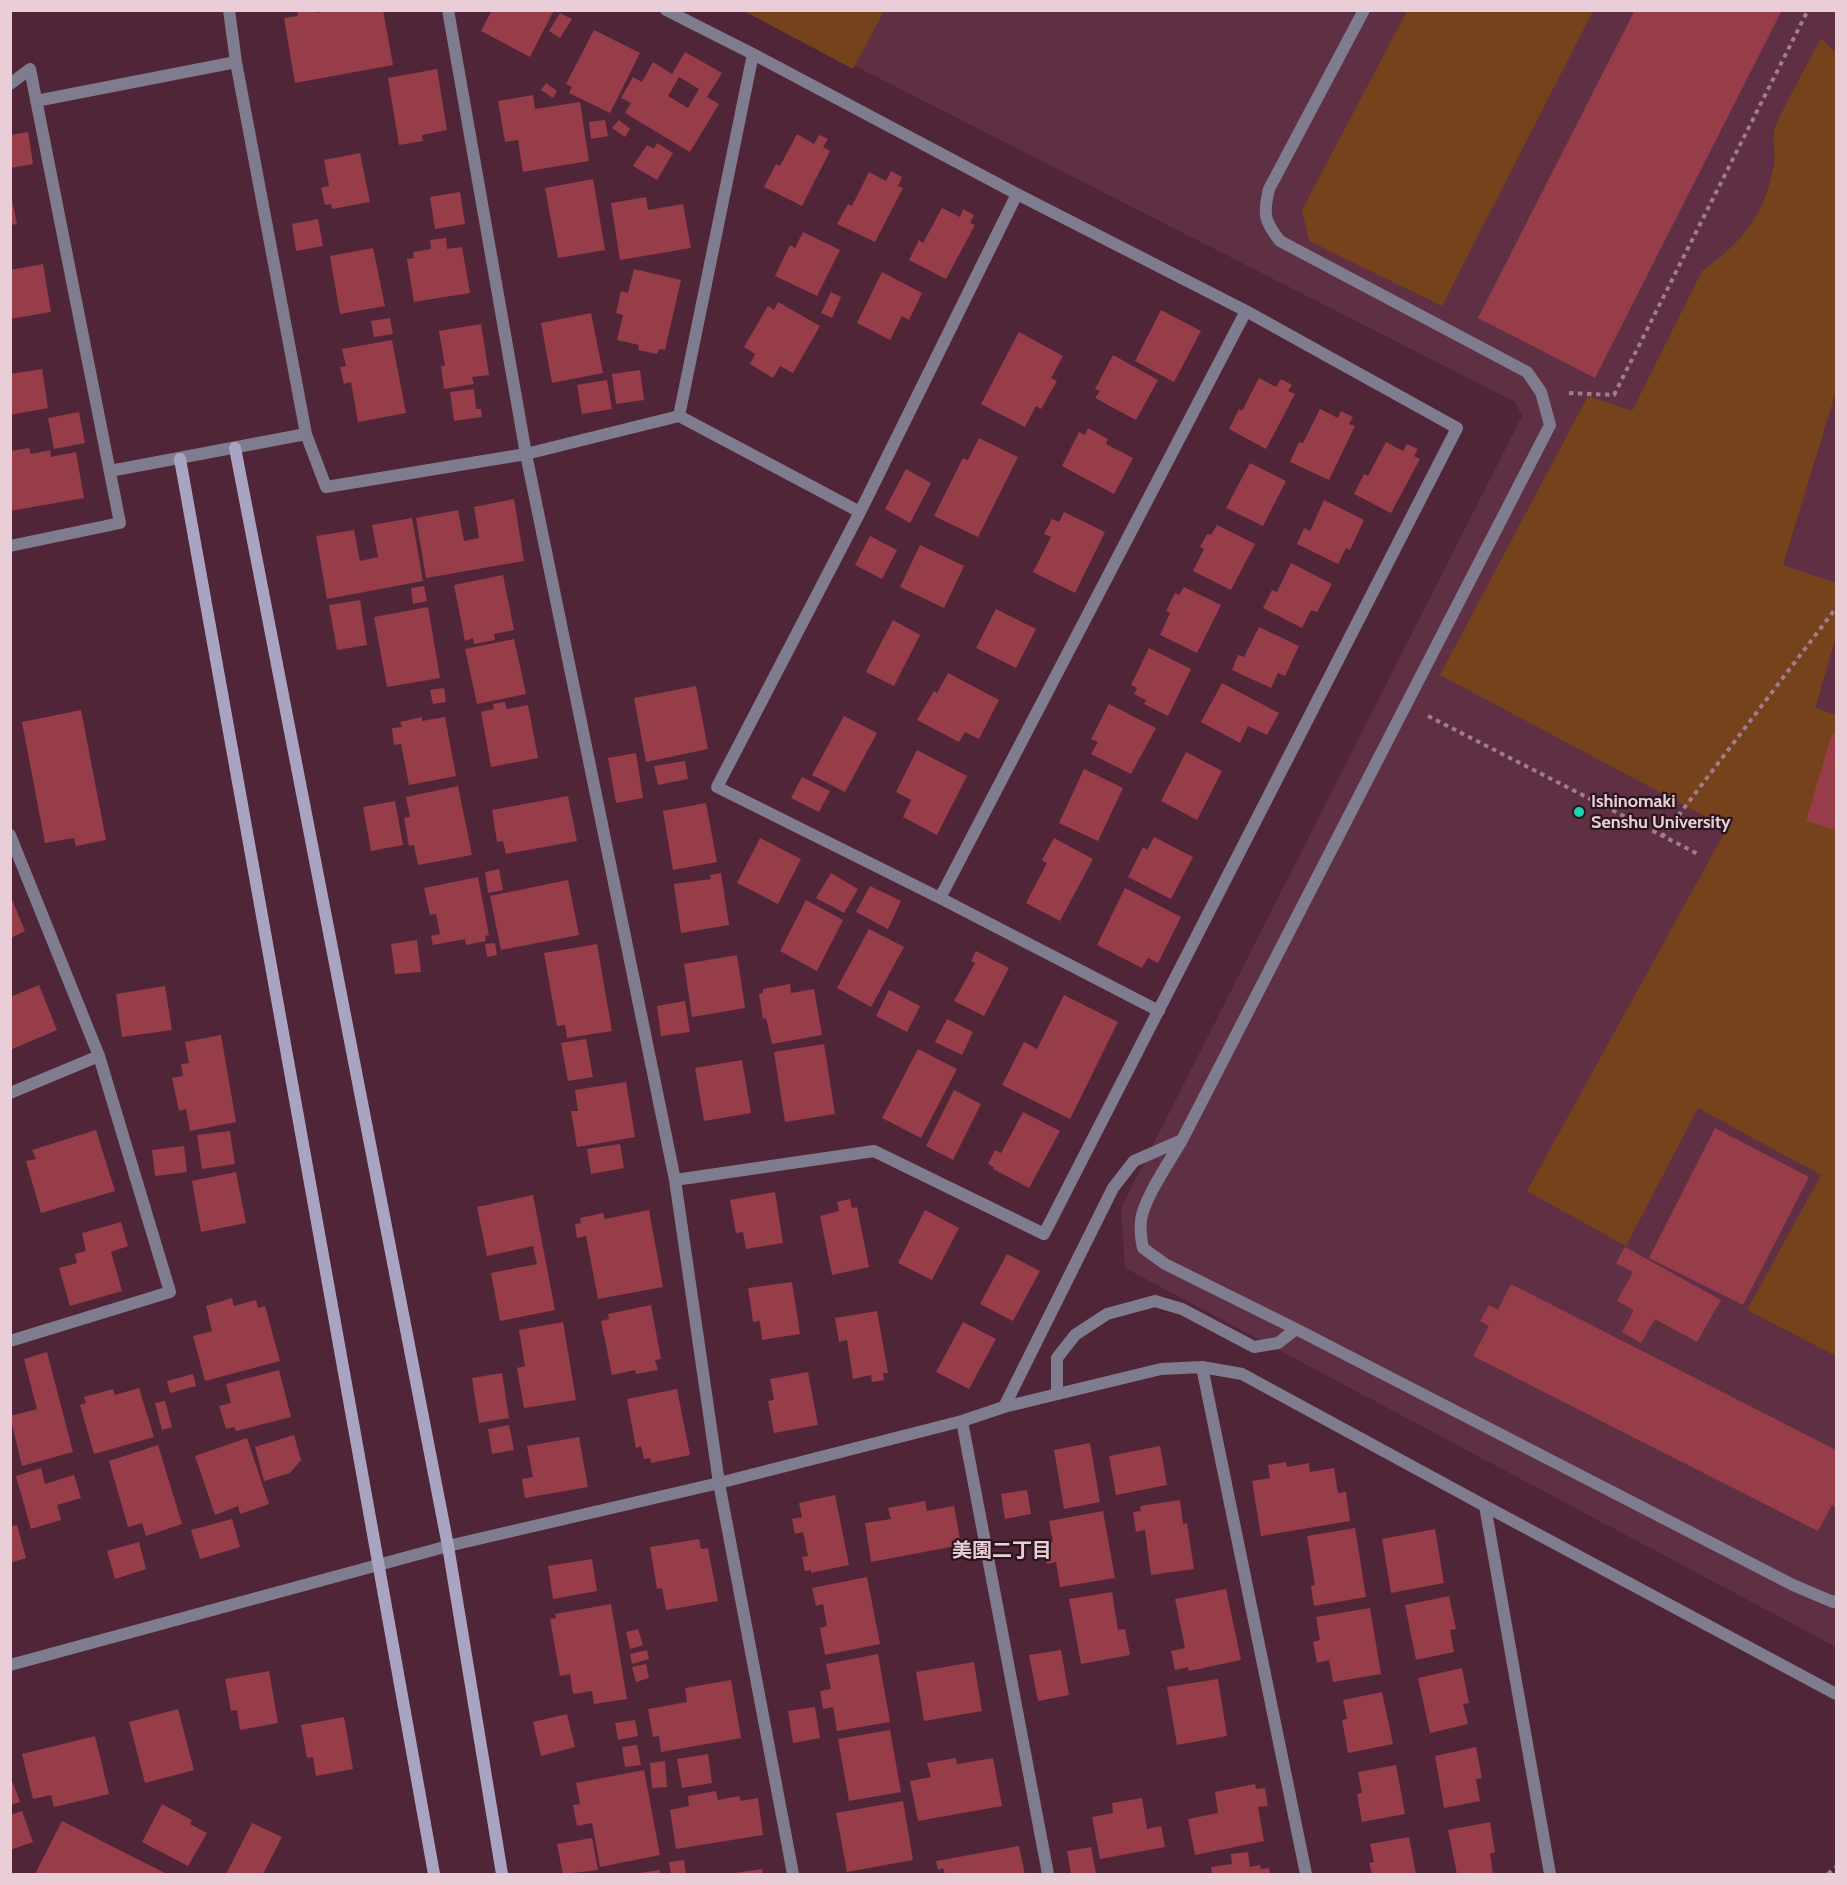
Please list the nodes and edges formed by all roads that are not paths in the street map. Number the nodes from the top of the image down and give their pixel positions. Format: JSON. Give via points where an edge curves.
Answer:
{"nodes":[{"id":1,"x":229,"y":10,"type":"edge"},
{"id":2,"x":448,"y":10,"type":"edge"},
{"id":3,"x":666,"y":10,"type":"edge"},
{"id":4,"x":1364,"y":10,"type":"edge"},
{"id":5,"x":753,"y":54,"type":"junction"},
{"id":6,"x":236,"y":62,"type":"junction"},
{"id":7,"x":10,"y":84,"type":"edge"},
{"id":8,"x":36,"y":101,"type":"junction"},
{"id":9,"x":1017,"y":194,"type":"junction"},
{"id":10,"x":1246,"y":311,"type":"junction"},
{"id":11,"x":679,"y":416,"type":"junction"},
{"id":12,"x":306,"y":434,"type":"junction"},
{"id":13,"x":235,"y":448,"type":"junction"},
{"id":14,"x":526,"y":454,"type":"junction"},
{"id":15,"x":180,"y":459,"type":"junction"},
{"id":16,"x":110,"y":471,"type":"junction"},
{"id":17,"x":860,"y":512,"type":"junction"},
{"id":18,"x":10,"y":546,"type":"edge"},
{"id":19,"x":10,"y":835,"type":"edge"},
{"id":20,"x":940,"y":898,"type":"junction"},
{"id":21,"x":1159,"y":1011,"type":"junction"},
{"id":22,"x":99,"y":1056,"type":"junction"},
{"id":23,"x":10,"y":1093,"type":"edge"},
{"id":24,"x":1182,"y":1140,"type":"junction"},
{"id":25,"x":675,"y":1180,"type":"junction"},
{"id":26,"x":1296,"y":1329,"type":"junction"},
{"id":27,"x":10,"y":1341,"type":"edge"},
{"id":28,"x":1202,"y":1367,"type":"junction"},
{"id":29,"x":1057,"y":1394,"type":"junction"},
{"id":30,"x":1004,"y":1407,"type":"junction"},
{"id":31,"x":962,"y":1421,"type":"junction"},
{"id":32,"x":719,"y":1483,"type":"junction"},
{"id":33,"x":1485,"y":1506,"type":"junction"},
{"id":34,"x":448,"y":1546,"type":"junction"},
{"id":35,"x":377,"y":1566,"type":"junction"},
{"id":36,"x":1836,"y":1601,"type":"edge"},
{"id":37,"x":10,"y":1665,"type":"edge"},
{"id":38,"x":1836,"y":1694,"type":"edge"},
{"id":39,"x":434,"y":1875,"type":"edge"},
{"id":40,"x":502,"y":1875,"type":"edge"},
{"id":41,"x":793,"y":1875,"type":"edge"},
{"id":42,"x":1047,"y":1875,"type":"edge"},
{"id":43,"x":1306,"y":1875,"type":"edge"},
{"id":44,"x":1550,"y":1875,"type":"edge"}],
"edges":[{"from":1,"to":6,"type":"street"},
{"from":2,"to":14,"type":"street"},
{"from":3,"to":5,"type":"street"},
{"from":4,"to":24,"type":"street","via":[[1269,189],[1264,209],[1268,225],[1280,241],[1527,372],[1541,392],[1550,425]]},
{"from":5,"to":9,"type":"street"},
{"from":5,"to":11,"type":"street"},
{"from":6,"to":8,"type":"street"},
{"from":6,"to":12,"type":"street"},
{"from":7,"to":8,"type":"street","via":[[30,69]]},
{"from":8,"to":16,"type":"street"},
{"from":9,"to":10,"type":"street"},
{"from":9,"to":17,"type":"street"},
{"from":10,"to":20,"type":"street"},
{"from":10,"to":21,"type":"street","via":[[1457,428]]},
{"from":11,"to":14,"type":"street"},
{"from":11,"to":17,"type":"street"},
{"from":12,"to":13,"type":"street"},
{"from":12,"to":14,"type":"street","via":[[326,487]]},
{"from":13,"to":15,"type":"street"},
{"from":13,"to":34,"type":"street"},
{"from":14,"to":25,"type":"street"},
{"from":15,"to":16,"type":"street"},
{"from":15,"to":35,"type":"street"},
{"from":16,"to":18,"type":"street","via":[[120,523]]},
{"from":17,"to":20,"type":"street","via":[[717,787]]},
{"from":19,"to":22,"type":"street"},
{"from":20,"to":21,"type":"street"},
{"from":21,"to":25,"type":"street","via":[[1044,1234],[874,1151]]},
{"from":22,"to":23,"type":"street"},
{"from":22,"to":27,"type":"street","via":[[170,1292]]},
{"from":24,"to":26,"type":"street","via":[[1142,1217],[1143,1248],[1165,1264]]},
{"from":24,"to":30,"type":"street","via":[[1134,1161],[1113,1188]]},
{"from":25,"to":32,"type":"street"},
{"from":26,"to":29,"type":"street","via":[[1278,1343],[1254,1347],[1182,1309],[1155,1300],[1107,1314],[1075,1335],[1058,1358]]},
{"from":26,"to":36,"type":"street","via":[[1793,1585]]},
{"from":28,"to":29,"type":"street","via":[[1161,1369]]},
{"from":28,"to":33,"type":"street","via":[[1242,1374]]},
{"from":28,"to":43,"type":"street"},
{"from":29,"to":30,"type":"street"},
{"from":30,"to":31,"type":"street"},
{"from":31,"to":32,"type":"street"},
{"from":31,"to":42,"type":"street"},
{"from":32,"to":34,"type":"street"},
{"from":32,"to":41,"type":"street"},
{"from":33,"to":38,"type":"street"},
{"from":33,"to":44,"type":"street"},
{"from":34,"to":35,"type":"street"},
{"from":34,"to":40,"type":"street"},
{"from":35,"to":37,"type":"street"},
{"from":35,"to":39,"type":"street"}]}
